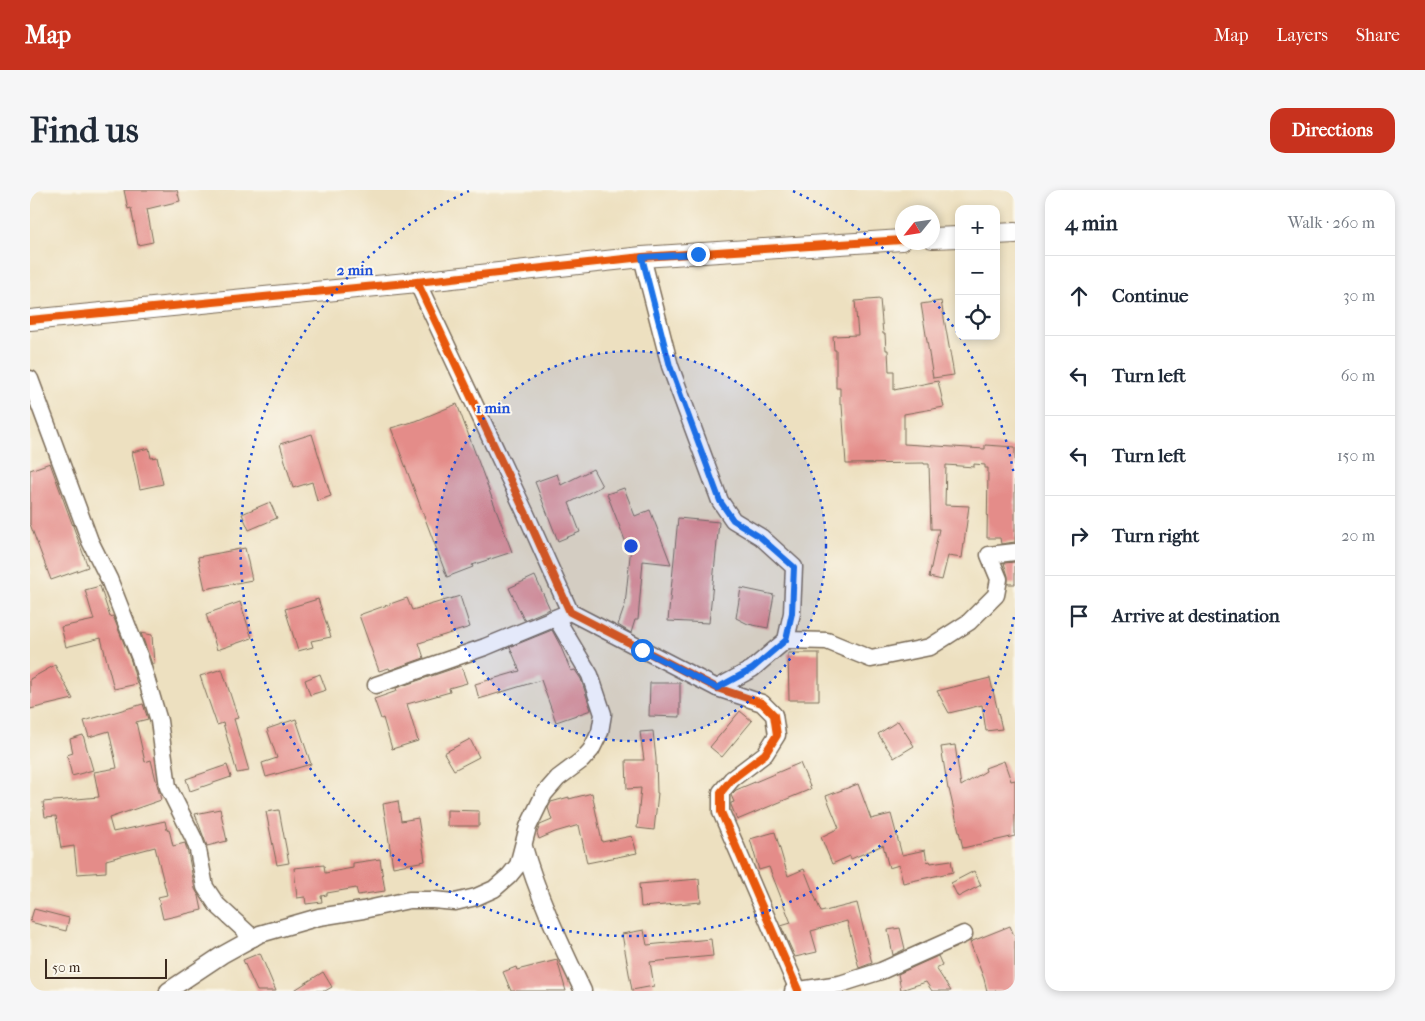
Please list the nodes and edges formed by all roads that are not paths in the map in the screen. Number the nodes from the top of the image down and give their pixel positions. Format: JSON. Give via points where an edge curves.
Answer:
{"nodes":[{"id":1,"x":1015,"y":233,"type":"edge"},
{"id":2,"x":1000,"y":234,"type":"edge"},
{"id":3,"x":955,"y":237,"type":"edge"},
{"id":4,"x":940,"y":238,"type":"edge"},
{"id":5,"x":895,"y":240,"type":"edge"},
{"id":6,"x":642,"y":257,"type":"junction"},
{"id":7,"x":417,"y":282,"type":"junction"},
{"id":8,"x":30,"y":320,"type":"edge"},
{"id":9,"x":30,"y":379,"type":"edge"},
{"id":10,"x":1015,"y":552,"type":"edge"},
{"id":11,"x":563,"y":615,"type":"junction"},
{"id":12,"x":786,"y":640,"type":"junction"},
{"id":13,"x":376,"y":684,"type":"dead end"},
{"id":14,"x":717,"y":688,"type":"junction"},
{"id":15,"x":524,"y":847,"type":"junction"},
{"id":16,"x":964,"y":934,"type":"dead end"},
{"id":17,"x":253,"y":938,"type":"junction"},
{"id":18,"x":796,"y":990,"type":"edge"},
{"id":19,"x":168,"y":991,"type":"edge"},
{"id":20,"x":583,"y":991,"type":"edge"}],
"edges":[{"from":1,"to":2,"type":"street"},
{"from":3,"to":4,"type":"street"},
{"from":5,"to":6,"type":"street"},
{"from":6,"to":7,"type":"street"},
{"from":6,"to":12,"type":"street","via":[[670,366],[720,501],[733,520],[760,537],[794,567],[792,613]]},
{"from":7,"to":8,"type":"street"},
{"from":7,"to":11,"type":"street","via":[[526,514]]},
{"from":9,"to":17,"type":"street","via":[[90,541],[109,579],[140,658],[159,721],[168,787],[198,850],[205,887],[217,905]]},
{"from":10,"to":12,"type":"street","via":[[989,555],[998,579],[996,595],[969,622],[930,647],[871,659],[827,641]]},
{"from":11,"to":13,"type":"street","via":[[485,647]]},
{"from":11,"to":14,"type":"street"},
{"from":11,"to":15,"type":"street","via":[[603,714],[600,732],[582,760],[558,778],[544,794],[528,827]]},
{"from":12,"to":14,"type":"street","via":[[752,669]]},
{"from":14,"to":18,"type":"street","via":[[762,703],[774,715],[777,735],[765,754],[732,779],[721,792],[721,812]]},
{"from":15,"to":17,"type":"street","via":[[518,865],[509,876],[494,889],[476,897],[455,902],[409,900],[319,917]]},
{"from":15,"to":20,"type":"street","via":[[535,881]]},
{"from":16,"to":18,"type":"street","via":[[881,971],[840,984]]},
{"from":17,"to":19,"type":"street"}]}
